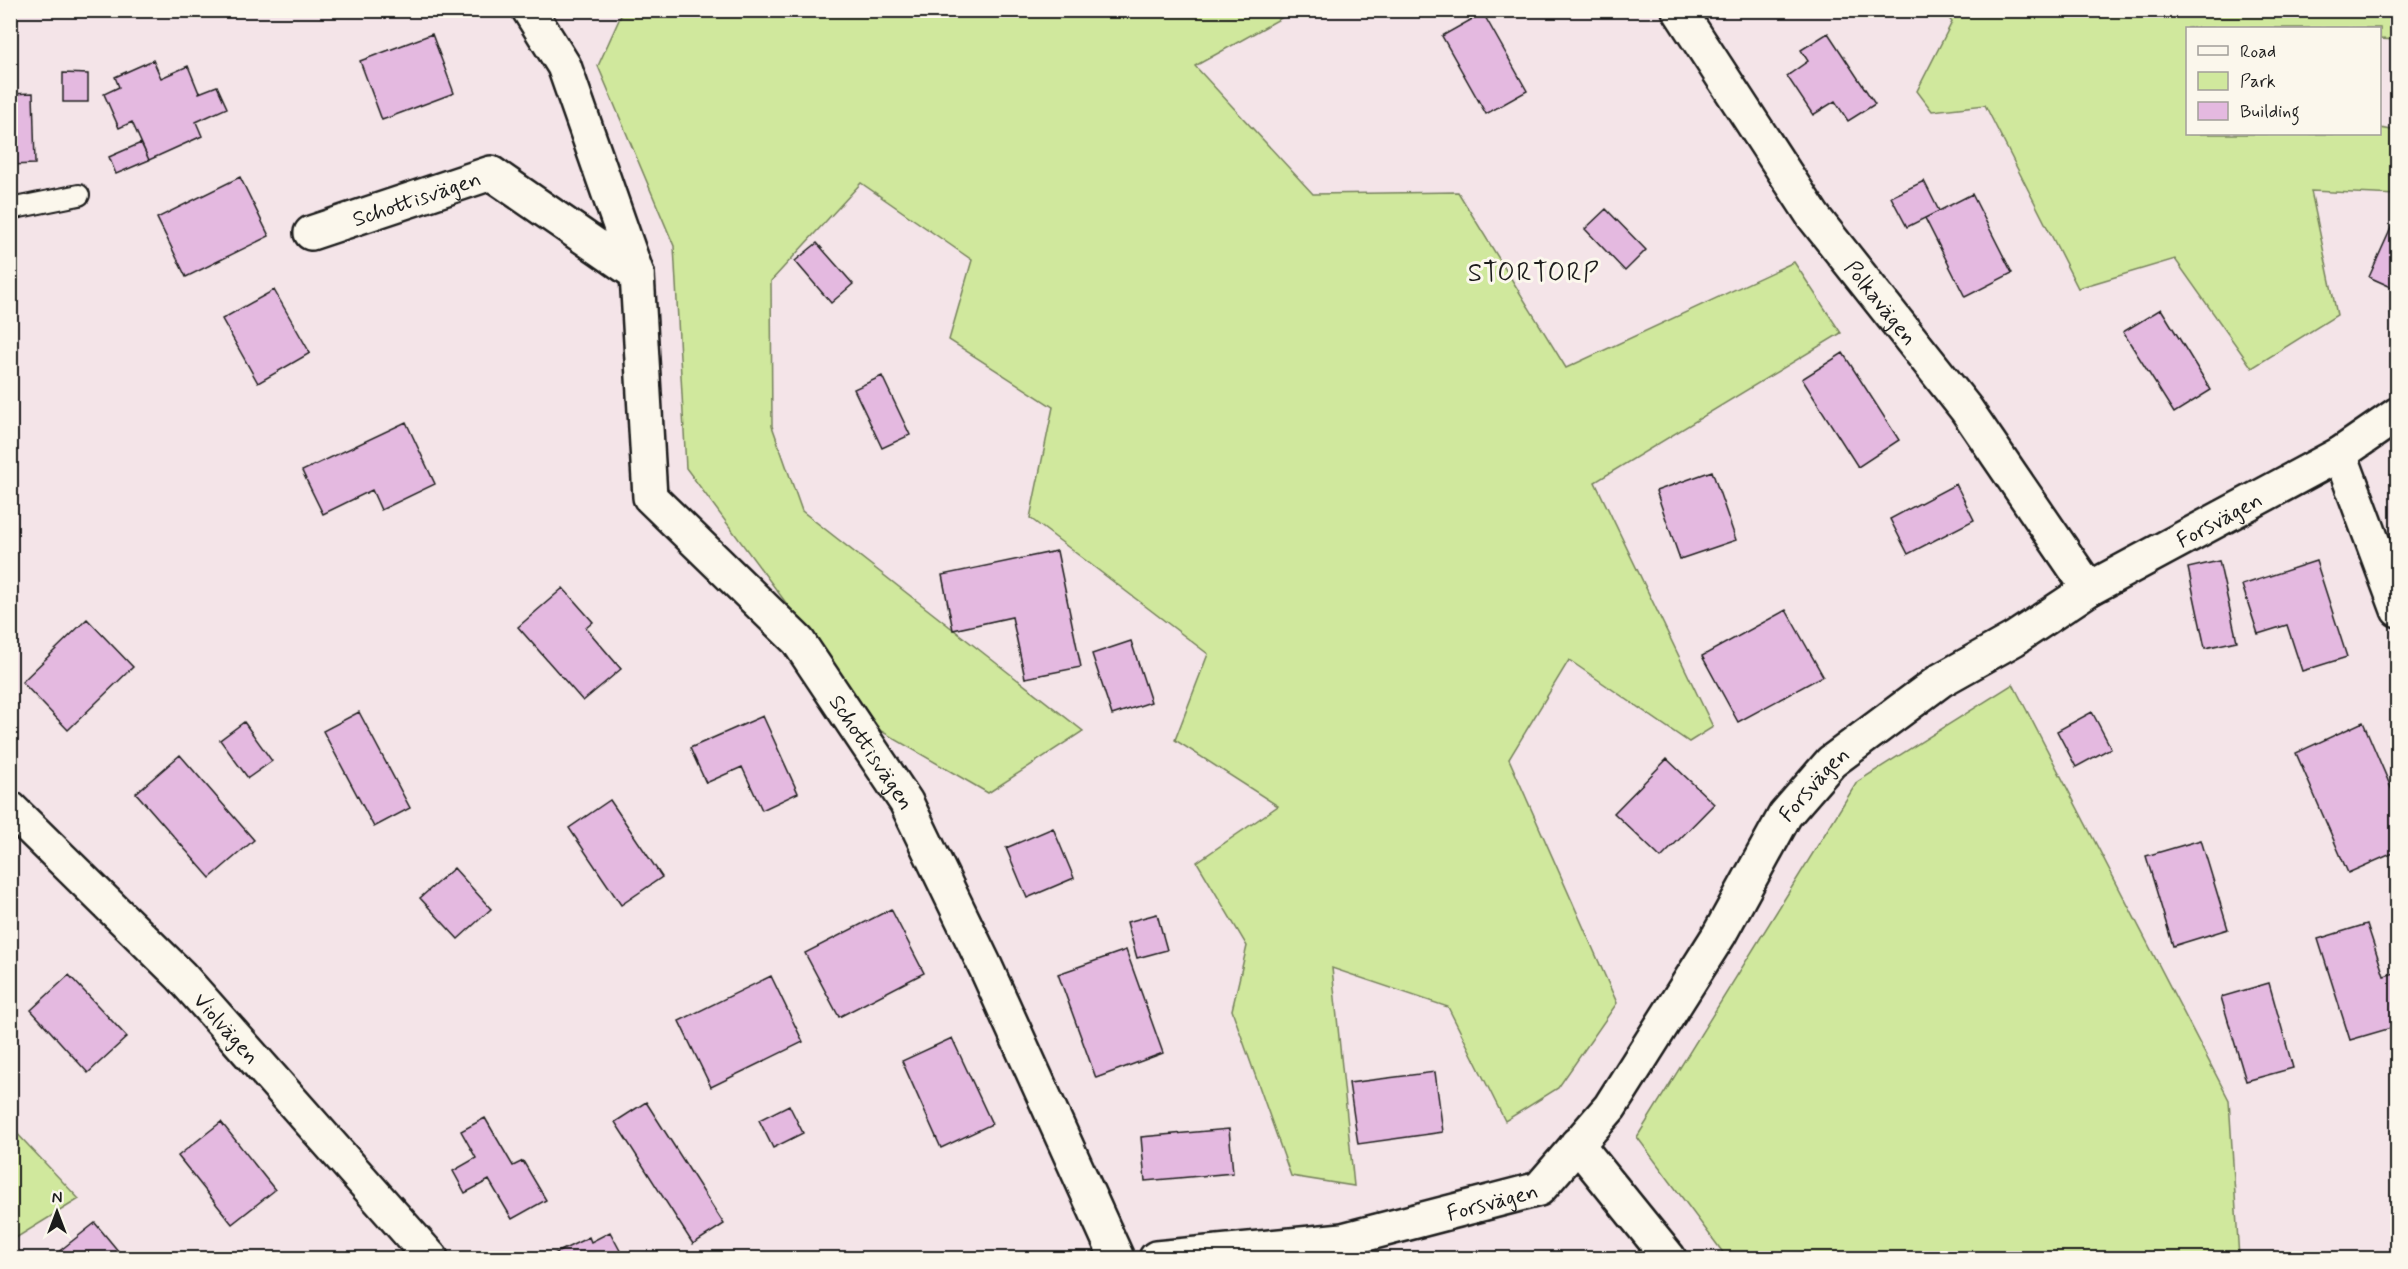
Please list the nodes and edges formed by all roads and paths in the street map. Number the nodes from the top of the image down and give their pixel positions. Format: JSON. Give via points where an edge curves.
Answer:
{"nodes":[{"id":1,"x":529,"y":10,"type":"edge"},
{"id":2,"x":1679,"y":10,"type":"edge"},
{"id":3,"x":79,"y":195,"type":"dead end"},
{"id":4,"x":10,"y":209,"type":"edge"},
{"id":5,"x":311,"y":233,"type":"dead end"},
{"id":6,"x":637,"y":274,"type":"junction"},
{"id":7,"x":2397,"y":414,"type":"edge"},
{"id":8,"x":2340,"y":454,"type":"junction"},
{"id":9,"x":2089,"y":589,"type":"junction"},
{"id":10,"x":2397,"y":610,"type":"edge"},
{"id":11,"x":10,"y":808,"type":"edge"},
{"id":12,"x":1577,"y":1144,"type":"junction"},
{"id":13,"x":1345,"y":1249,"type":"edge"},
{"id":14,"x":431,"y":1258,"type":"edge"},
{"id":15,"x":1117,"y":1258,"type":"edge"},
{"id":16,"x":1156,"y":1258,"type":"edge"},
{"id":17,"x":1669,"y":1258,"type":"edge"}],
"edges":[{"from":1,"to":6,"type":"street","name":"Schottisvägen","via":[[564,66]]},
{"from":2,"to":9,"type":"street","name":"Polkavägen","via":[[1813,216],[1966,409]]},
{"from":3,"to":4,"type":"lane"},
{"from":5,"to":6,"type":"street","name":"Schottisvägen","via":[[491,172]]},
{"from":6,"to":15,"type":"street","name":"Schottisvägen","via":[[650,497],[798,641],[906,802],[987,968]]},
{"from":7,"to":8,"type":"street","name":"Forsvägen"},
{"from":8,"to":9,"type":"street","name":"Forsvägen"},
{"from":8,"to":10,"type":"street"},
{"from":9,"to":12,"type":"street","name":"Forsvägen","via":[[2014,639],[1941,680],[1831,762],[1785,815],[1712,945],[1610,1107]]},
{"from":11,"to":14,"type":"street","name":"Violvägen","via":[[181,976]]},
{"from":12,"to":13,"type":"street","name":"Forsvägen","via":[[1539,1189]]},
{"from":12,"to":17,"type":"street"},
{"from":13,"to":16,"type":"street","name":"Forsvägen"}]}
